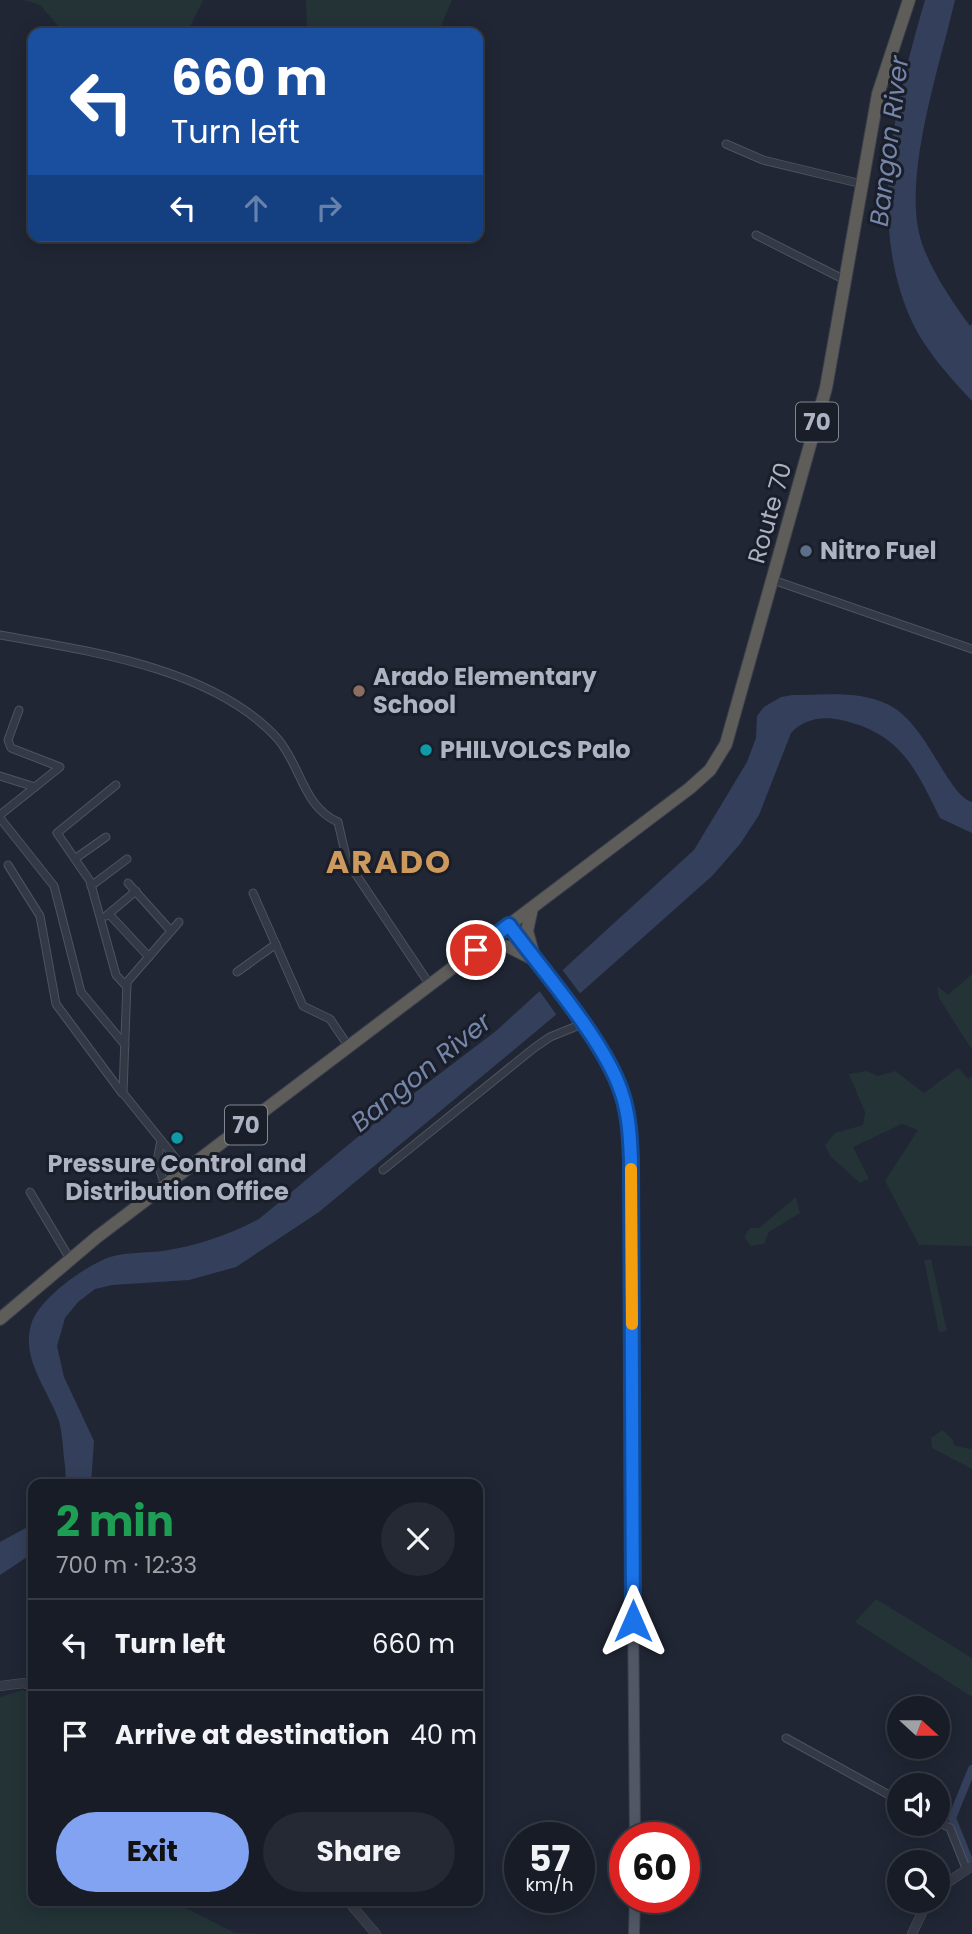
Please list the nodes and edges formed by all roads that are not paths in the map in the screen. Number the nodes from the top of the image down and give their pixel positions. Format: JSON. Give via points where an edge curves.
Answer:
{"nodes":[{"id":1,"x":909,"y":0,"type":"edge"},
{"id":2,"x":726,"y":144,"type":"dead end"},
{"id":3,"x":862,"y":184,"type":"junction"},
{"id":4,"x":756,"y":235,"type":"dead end"},
{"id":5,"x":845,"y":280,"type":"junction"},
{"id":6,"x":773,"y":580,"type":"junction"},
{"id":7,"x":0,"y":635,"type":"edge"},
{"id":8,"x":972,"y":649,"type":"edge"},
{"id":9,"x":19,"y":710,"type":"dead end"},
{"id":10,"x":0,"y":776,"type":"edge"},
{"id":11,"x":116,"y":785,"type":"dead end"},
{"id":12,"x":35,"y":787,"type":"junction"},
{"id":13,"x":0,"y":805,"type":"edge"},
{"id":14,"x":9,"y":808,"type":"junction"},
{"id":15,"x":0,"y":817,"type":"edge"},
{"id":16,"x":106,"y":837,"type":"dead end"},
{"id":17,"x":76,"y":858,"type":"junction"},
{"id":18,"x":127,"y":859,"type":"dead end"},
{"id":19,"x":8,"y":865,"type":"dead end"},
{"id":20,"x":128,"y":883,"type":"dead end"},
{"id":21,"x":91,"y":886,"type":"junction"},
{"id":22,"x":136,"y":891,"type":"junction"},
{"id":23,"x":253,"y":893,"type":"dead end"},
{"id":24,"x":532,"y":908,"type":"junction"},
{"id":25,"x":109,"y":914,"type":"junction"},
{"id":26,"x":99,"y":919,"type":"junction"},
{"id":27,"x":179,"y":922,"type":"dead end"},
{"id":28,"x":509,"y":925,"type":"junction"},
{"id":29,"x":171,"y":931,"type":"junction"},
{"id":30,"x":276,"y":944,"type":"junction"},
{"id":31,"x":485,"y":944,"type":"junction"},
{"id":32,"x":149,"y":957,"type":"junction"},
{"id":33,"x":539,"y":965,"type":"junction"},
{"id":34,"x":237,"y":972,"type":"dead end"},
{"id":35,"x":430,"y":985,"type":"junction"},
{"id":36,"x":127,"y":988,"type":"junction"},
{"id":37,"x":580,"y":1022,"type":"junction"},
{"id":38,"x":126,"y":1045,"type":"junction"},
{"id":39,"x":349,"y":1047,"type":"junction"},
{"id":40,"x":123,"y":1093,"type":"junction"},
{"id":41,"x":160,"y":1140,"type":"junction"},
{"id":42,"x":185,"y":1170,"type":"junction"},
{"id":43,"x":383,"y":1170,"type":"dead end"},
{"id":44,"x":165,"y":1186,"type":"junction"},
{"id":45,"x":30,"y":1192,"type":"dead end"},
{"id":46,"x":70,"y":1259,"type":"junction"},
{"id":47,"x":0,"y":1319,"type":"edge"},
{"id":48,"x":28,"y":1685,"type":"edge"},
{"id":49,"x":0,"y":1686,"type":"edge"},
{"id":50,"x":786,"y":1738,"type":"dead end"},
{"id":51,"x":887,"y":1794,"type":"edge"},
{"id":52,"x":635,"y":1822,"type":"edge"},
{"id":53,"x":950,"y":1828,"type":"edge"},
{"id":54,"x":969,"y":1867,"type":"edge"},
{"id":55,"x":950,"y":1880,"type":"edge"},
{"id":56,"x":352,"y":1906,"type":"edge"},
{"id":57,"x":635,"y":1913,"type":"edge"},
{"id":58,"x":922,"y":1913,"type":"edge"},
{"id":59,"x":376,"y":1934,"type":"edge"},
{"id":60,"x":634,"y":1934,"type":"edge"},
{"id":61,"x":912,"y":1934,"type":"edge"}],
"edges":[{"from":1,"to":3,"type":"highway","name":"Route 70","number":"70","via":[[878,94]]},
{"from":2,"to":3,"type":"street","via":[[763,160]]},
{"from":3,"to":5,"type":"highway","name":"Route 70","number":"70"},
{"from":4,"to":5,"type":"street"},
{"from":5,"to":6,"type":"highway","name":"Route 70","number":"70","via":[[826,388]]},
{"from":6,"to":8,"type":"street"},
{"from":6,"to":24,"type":"highway","name":"Route 70","number":"70","via":[[726,744],[710,769]]},
{"from":7,"to":35,"type":"street","via":[[189,680],[251,715],[290,756],[322,816],[338,822],[347,861]]},
{"from":9,"to":12,"type":"street","via":[[8,740],[11,748],[60,767]]},
{"from":10,"to":12,"type":"street"},
{"from":11,"to":17,"type":"street","via":[[57,833]]},
{"from":12,"to":14,"type":"street"},
{"from":13,"to":14,"type":"street"},
{"from":14,"to":15,"type":"street"},
{"from":15,"to":38,"type":"street","via":[[54,886],[81,992]]},
{"from":16,"to":17,"type":"street"},
{"from":17,"to":21,"type":"street"},
{"from":18,"to":21,"type":"street"},
{"from":19,"to":40,"type":"street","via":[[40,916],[56,1004]]},
{"from":20,"to":22,"type":"street"},
{"from":21,"to":26,"type":"street"},
{"from":22,"to":25,"type":"street"},
{"from":22,"to":29,"type":"street"},
{"from":23,"to":30,"type":"street"},
{"from":24,"to":28,"type":"highway","number":"70"},
{"from":24,"to":33,"type":"highway","via":[[527,931]]},
{"from":25,"to":26,"type":"street"},
{"from":25,"to":32,"type":"street"},
{"from":26,"to":36,"type":"street","via":[[116,975]]},
{"from":27,"to":29,"type":"street"},
{"from":28,"to":31,"type":"highway","number":"70"},
{"from":28,"to":33,"type":"main road"},
{"from":29,"to":32,"type":"street"},
{"from":30,"to":34,"type":"street"},
{"from":30,"to":39,"type":"street","via":[[303,1006],[330,1019]]},
{"from":31,"to":33,"type":"highway","via":[[509,947]]},
{"from":31,"to":35,"type":"highway","number":"70"},
{"from":32,"to":36,"type":"street"},
{"from":33,"to":37,"type":"main road"},
{"from":35,"to":39,"type":"highway","number":"70"},
{"from":36,"to":38,"type":"street"},
{"from":37,"to":43,"type":"street","via":[[534,1048]]},
{"from":37,"to":52,"type":"main road","via":[[604,1055],[621,1090],[629,1126]]},
{"from":38,"to":40,"type":"street"},
{"from":39,"to":42,"type":"highway","number":"70"},
{"from":40,"to":41,"type":"street"},
{"from":41,"to":42,"type":"street"},
{"from":41,"to":44,"type":"street","via":[[157,1161]]},
{"from":42,"to":44,"type":"highway","number":"70"},
{"from":44,"to":46,"type":"highway","number":"70"},
{"from":45,"to":46,"type":"street"},
{"from":46,"to":47,"type":"highway","number":"70"},
{"from":48,"to":49,"type":"street"},
{"from":50,"to":51,"type":"street"},
{"from":53,"to":54,"type":"street"},
{"from":54,"to":55,"type":"street"},
{"from":56,"to":59,"type":"street"},
{"from":57,"to":60,"type":"main road"},
{"from":58,"to":61,"type":"street"}]}
